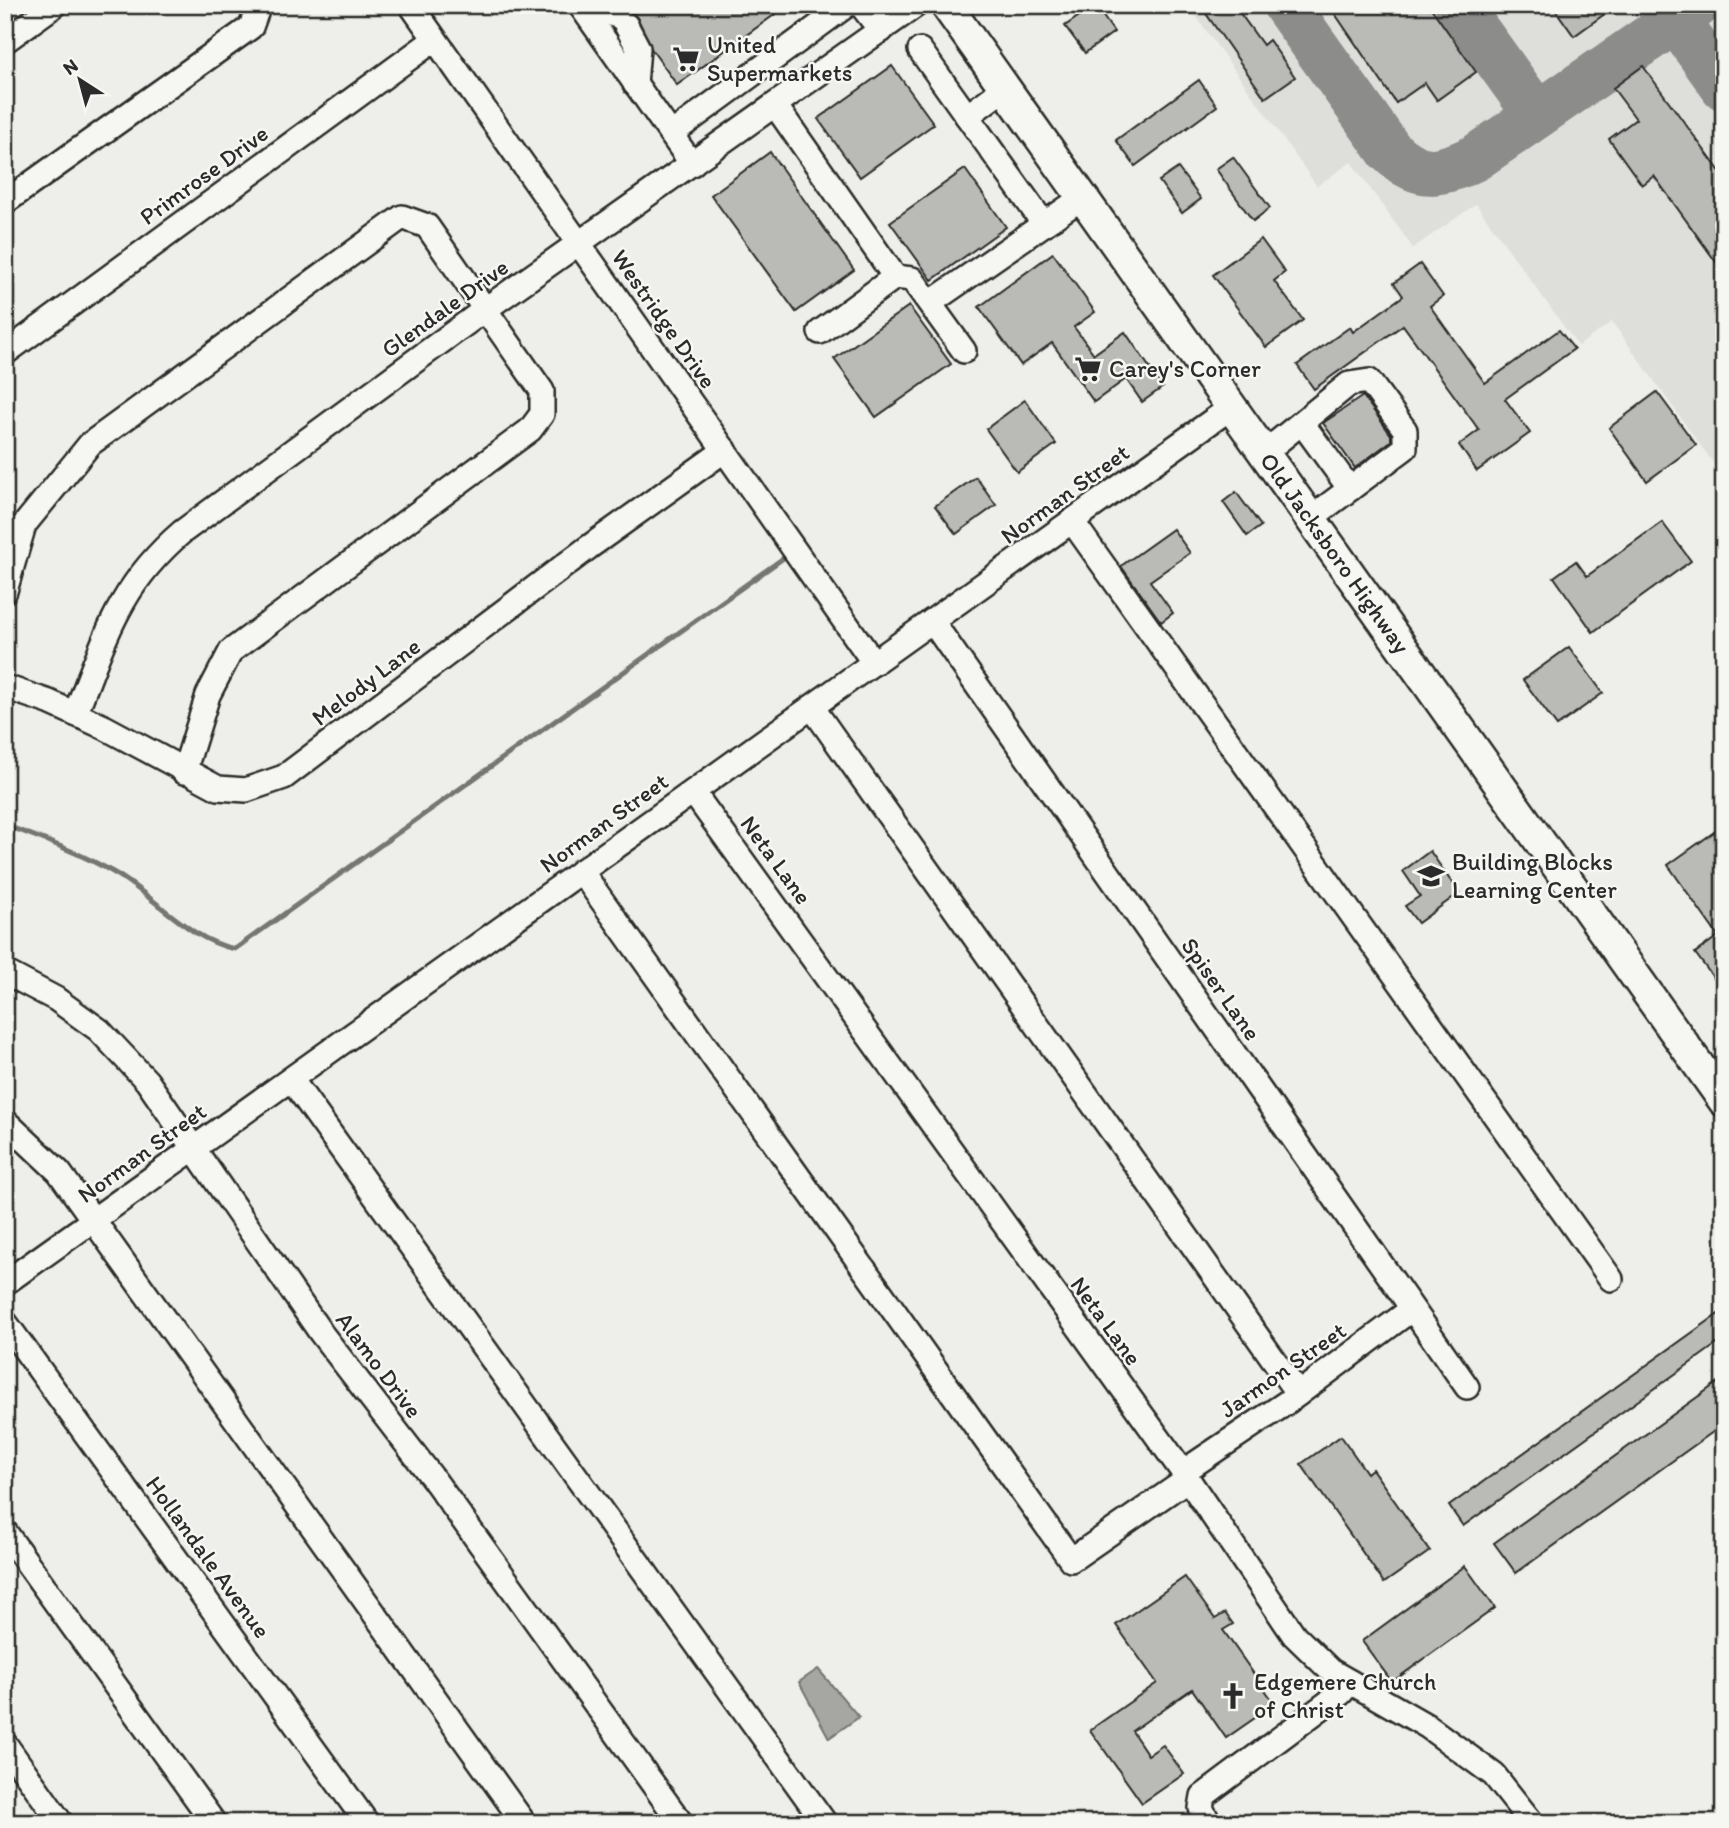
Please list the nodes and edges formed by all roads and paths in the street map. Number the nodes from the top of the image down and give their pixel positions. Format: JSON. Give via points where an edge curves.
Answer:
{"nodes":[{"id":1,"x":55,"y":5,"type":"edge"},
{"id":2,"x":259,"y":5,"type":"edge"},
{"id":3,"x":411,"y":5,"type":"edge"},
{"id":4,"x":580,"y":5,"type":"edge"},
{"id":5,"x":847,"y":5,"type":"edge"},
{"id":6,"x":861,"y":5,"type":"edge"},
{"id":7,"x":916,"y":5,"type":"edge"},
{"id":8,"x":946,"y":5,"type":"edge"},
{"id":9,"x":881,"y":31,"type":"junction"},
{"id":10,"x":434,"y":40,"type":"junction"},
{"id":11,"x":5,"y":41,"type":"edge"},
{"id":12,"x":920,"y":50,"type":"dead end"},
{"id":13,"x":635,"y":84,"type":"junction"},
{"id":14,"x":1005,"y":88,"type":"junction"},
{"id":15,"x":775,"y":105,"type":"junction"},
{"id":16,"x":967,"y":116,"type":"junction"},
{"id":17,"x":671,"y":134,"type":"junction"},
{"id":18,"x":692,"y":164,"type":"junction"},
{"id":19,"x":1083,"y":197,"type":"junction"},
{"id":20,"x":5,"y":202,"type":"edge"},
{"id":21,"x":1044,"y":224,"type":"junction"},
{"id":22,"x":579,"y":243,"type":"junction"},
{"id":23,"x":895,"y":276,"type":"junction"},
{"id":24,"x":930,"y":303,"type":"junction"},
{"id":25,"x":487,"y":308,"type":"junction"},
{"id":26,"x":820,"y":332,"type":"dead end"},
{"id":27,"x":964,"y":351,"type":"dead end"},
{"id":28,"x":5,"y":353,"type":"edge"},
{"id":29,"x":1233,"y":406,"type":"junction"},
{"id":30,"x":1302,"y":422,"type":"junction"},
{"id":31,"x":725,"y":450,"type":"junction"},
{"id":32,"x":1265,"y":452,"type":"junction"},
{"id":33,"x":1350,"y":489,"type":"junction"},
{"id":34,"x":1311,"y":518,"type":"junction"},
{"id":35,"x":1072,"y":521,"type":"junction"},
{"id":36,"x":5,"y":591,"type":"edge"},
{"id":37,"x":932,"y":621,"type":"junction"},
{"id":38,"x":874,"y":663,"type":"junction"},
{"id":39,"x":5,"y":687,"type":"edge"},
{"id":40,"x":811,"y":707,"type":"junction"},
{"id":41,"x":75,"y":714,"type":"junction"},
{"id":42,"x":184,"y":772,"type":"junction"},
{"id":43,"x":693,"y":792,"type":"junction"},
{"id":44,"x":582,"y":871,"type":"junction"},
{"id":45,"x":5,"y":972,"type":"edge"},
{"id":46,"x":291,"y":1079,"type":"junction"},
{"id":47,"x":1724,"y":1101,"type":"edge"},
{"id":48,"x":5,"y":1121,"type":"edge"},
{"id":49,"x":193,"y":1149,"type":"junction"},
{"id":50,"x":94,"y":1220,"type":"junction"},
{"id":51,"x":1611,"y":1279,"type":"dead end"},
{"id":52,"x":5,"y":1283,"type":"edge"},
{"id":53,"x":1412,"y":1309,"type":"junction"},
{"id":54,"x":5,"y":1322,"type":"edge"},
{"id":55,"x":1466,"y":1387,"type":"dead end"},
{"id":56,"x":1298,"y":1394,"type":"junction"},
{"id":57,"x":1185,"y":1475,"type":"junction"},
{"id":58,"x":5,"y":1532,"type":"edge"},
{"id":59,"x":1350,"y":1682,"type":"junction"},
{"id":60,"x":5,"y":1744,"type":"edge"},
{"id":61,"x":61,"y":1823,"type":"edge"},
{"id":62,"x":214,"y":1823,"type":"edge"},
{"id":63,"x":368,"y":1823,"type":"edge"},
{"id":64,"x":524,"y":1823,"type":"edge"},
{"id":65,"x":681,"y":1823,"type":"edge"},
{"id":66,"x":825,"y":1823,"type":"edge"},
{"id":67,"x":1209,"y":1823,"type":"edge"},
{"id":68,"x":1532,"y":1823,"type":"edge"}],
"edges":[{"from":1,"to":11,"type":"street"},
{"from":2,"to":20,"type":"street","via":[[251,27]]},
{"from":3,"to":10,"type":"street","name":"Westridge Drive"},
{"from":4,"to":13,"type":"street"},
{"from":4,"to":13,"type":"street","via":[[622,20],[638,48]]},
{"from":5,"to":17,"type":"street"},
{"from":6,"to":9,"type":"street"},
{"from":7,"to":9,"type":"street","name":"Glendale Drive"},
{"from":8,"to":14,"type":"main road","name":"Old Jacksboro Highway"},
{"from":9,"to":15,"type":"street","name":"Glendale Drive"},
{"from":10,"to":22,"type":"street","name":"Westridge Drive"},
{"from":10,"to":28,"type":"street","name":"Primrose Drive"},
{"from":12,"to":16,"type":"street"},
{"from":13,"to":17,"type":"street"},
{"from":14,"to":16,"type":"street"},
{"from":14,"to":19,"type":"main road","name":"Old Jacksboro Highway"},
{"from":15,"to":18,"type":"street","name":"Glendale Drive"},
{"from":15,"to":23,"type":"street"},
{"from":16,"to":21,"type":"street"},
{"from":17,"to":18,"type":"street"},
{"from":18,"to":22,"type":"street","name":"Glendale Drive"},
{"from":19,"to":21,"type":"street"},
{"from":19,"to":29,"type":"main road","name":"Old Jacksboro Highway"},
{"from":21,"to":24,"type":"street"},
{"from":22,"to":25,"type":"street","name":"Glendale Drive"},
{"from":22,"to":31,"type":"street","name":"Westridge Drive"},
{"from":23,"to":24,"type":"street","via":[[912,279]]},
{"from":23,"to":26,"type":"street"},
{"from":24,"to":27,"type":"street"},
{"from":25,"to":36,"type":"street","via":[[427,226],[402,217],[90,444],[24,525]]},
{"from":25,"to":41,"type":"street","name":"Glendale Drive","via":[[164,547],[124,596]]},
{"from":25,"to":42,"type":"street","via":[[542,391],[542,414],[530,430],[231,651],[208,695]]},
{"from":29,"to":32,"type":"main road","name":"Old Jacksboro Highway"},
{"from":29,"to":35,"type":"street","name":"Norman Street"},
{"from":30,"to":32,"type":"street"},
{"from":30,"to":33,"type":"street"},
{"from":30,"to":33,"type":"street","via":[[1349,384],[1369,381],[1405,430],[1405,448]]},
{"from":31,"to":38,"type":"street","name":"Westridge Drive"},
{"from":31,"to":42,"type":"street","name":"Melody Lane","via":[[284,777],[246,790],[218,788]]},
{"from":32,"to":34,"type":"main road","name":"Old Jacksboro Highway"},
{"from":33,"to":34,"type":"street"},
{"from":34,"to":47,"type":"main road","name":"Old Jacksboro Highway"},
{"from":35,"to":37,"type":"street","name":"Norman Street"},
{"from":35,"to":51,"type":"street"},
{"from":37,"to":38,"type":"street","name":"Norman Street"},
{"from":37,"to":53,"type":"street","name":"Spiser Lane"},
{"from":38,"to":40,"type":"street","name":"Norman Street"},
{"from":39,"to":41,"type":"street","name":"Melody Lane"},
{"from":40,"to":43,"type":"street","name":"Norman Street"},
{"from":40,"to":56,"type":"street"},
{"from":41,"to":42,"type":"street","name":"Melody Lane"},
{"from":43,"to":44,"type":"street","name":"Norman Street"},
{"from":43,"to":57,"type":"street","name":"Neta Lane"},
{"from":44,"to":46,"type":"street","name":"Norman Street"},
{"from":44,"to":57,"type":"street","name":"Jarmon Street","via":[[1070,1560]]},
{"from":45,"to":49,"type":"street","name":"Alamo Drive","via":[[56,999],[123,1053]]},
{"from":46,"to":49,"type":"street","name":"Norman Street"},
{"from":46,"to":66,"type":"street"},
{"from":48,"to":50,"type":"street","via":[[59,1172]]},
{"from":49,"to":50,"type":"street","name":"Norman Street"},
{"from":49,"to":65,"type":"street","name":"Alamo Drive","via":[[321,1333],[435,1481]]},
{"from":50,"to":52,"type":"street","name":"Norman Street"},
{"from":50,"to":64,"type":"street"},
{"from":53,"to":55,"type":"street","name":"Spiser Lane"},
{"from":53,"to":56,"type":"street","name":"Jarmon Street"},
{"from":54,"to":63,"type":"street","name":"Hollandale Avenue"},
{"from":56,"to":57,"type":"street","name":"Jarmon Street"},
{"from":57,"to":59,"type":"street","name":"Neta Lane","via":[[1294,1635],[1317,1661]]},
{"from":58,"to":62,"type":"street"},
{"from":59,"to":67,"type":"street","via":[[1203,1796],[1200,1808]]},
{"from":59,"to":68,"type":"street","name":"Neta Lane","via":[[1427,1726],[1483,1767],[1510,1792]]},
{"from":60,"to":61,"type":"street"}]}
